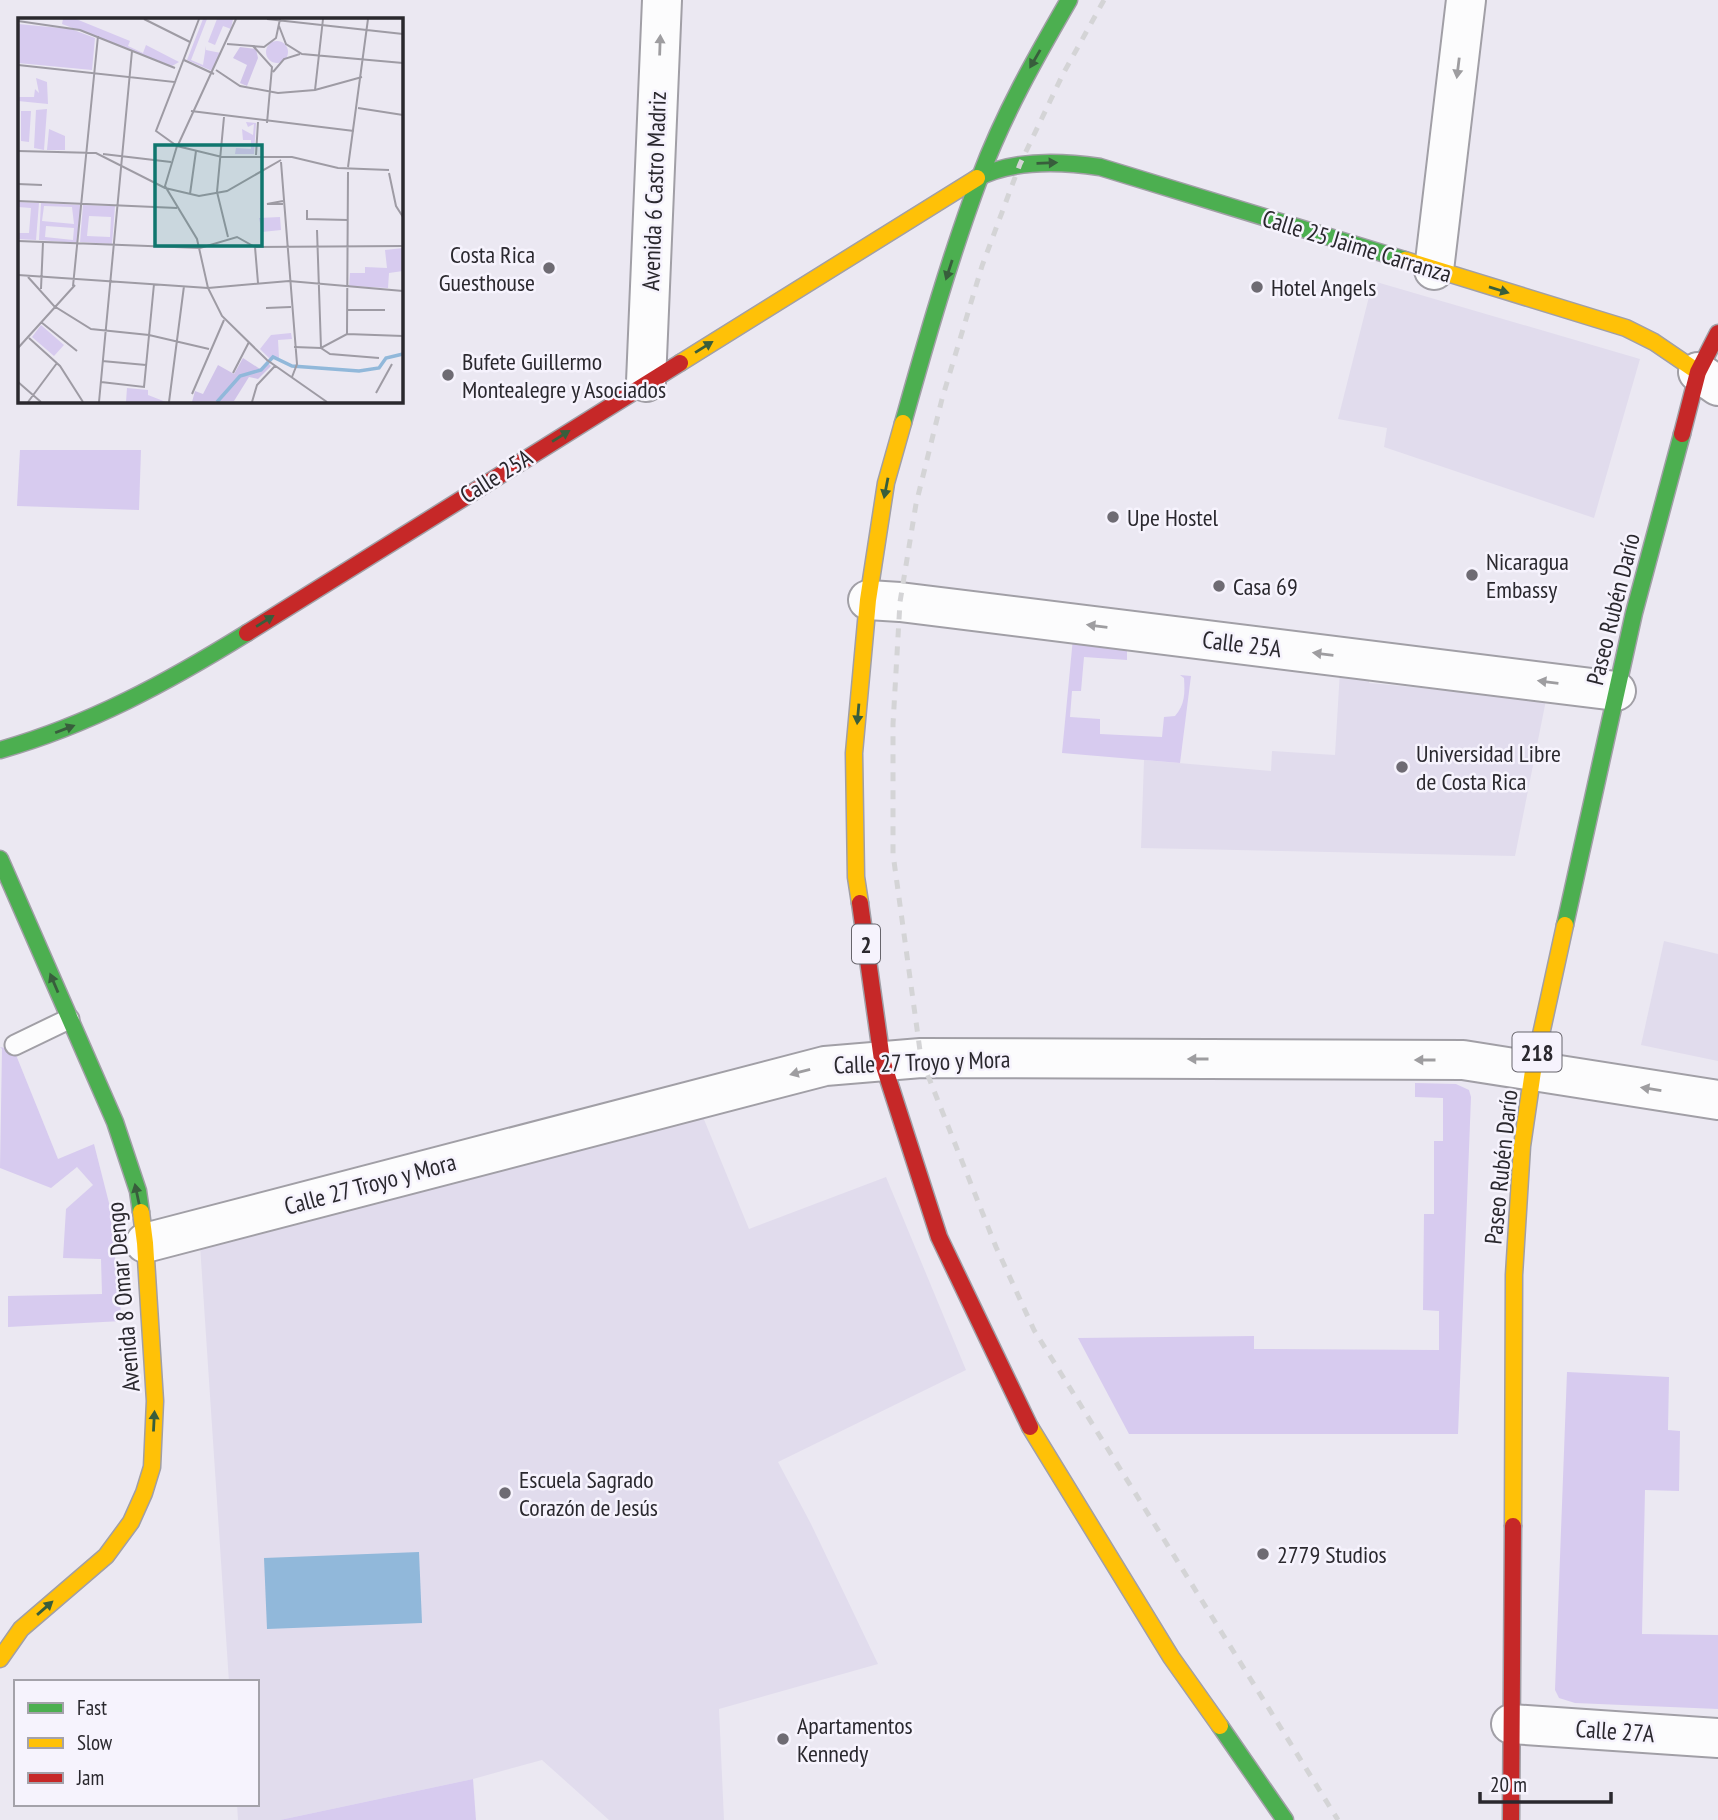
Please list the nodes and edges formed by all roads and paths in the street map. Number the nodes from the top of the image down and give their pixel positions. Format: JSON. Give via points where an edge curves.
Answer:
{"nodes":[{"id":1,"x":662,"y":0,"type":"edge"},
{"id":2,"x":1069,"y":0,"type":"edge"},
{"id":3,"x":1466,"y":0,"type":"edge"},
{"id":4,"x":980,"y":176,"type":"junction"},
{"id":5,"x":1434,"y":270,"type":"junction"},
{"id":6,"x":1718,"y":332,"type":"edge"},
{"id":7,"x":1708,"y":379,"type":"edge"},
{"id":8,"x":646,"y":383,"type":"junction"},
{"id":9,"x":868,"y":600,"type":"junction"},
{"id":10,"x":1616,"y":691,"type":"junction"},
{"id":11,"x":0,"y":750,"type":"edge"},
{"id":12,"x":0,"y":859,"type":"edge"},
{"id":13,"x":69,"y":1020,"type":"junction"},
{"id":14,"x":15,"y":1045,"type":"dead end"},
{"id":15,"x":882,"y":1060,"type":"junction"},
{"id":16,"x":1533,"y":1071,"type":"junction"},
{"id":17,"x":1718,"y":1100,"type":"edge"},
{"id":18,"x":145,"y":1243,"type":"junction"},
{"id":19,"x":0,"y":1659,"type":"edge"},
{"id":20,"x":1511,"y":1737,"type":"junction"},
{"id":21,"x":1718,"y":1738,"type":"edge"},
{"id":22,"x":1285,"y":1820,"type":"edge"},
{"id":23,"x":1501,"y":1820,"type":"edge"},
{"id":24,"x":1511,"y":1820,"type":"edge"}],
"edges":[{"from":8,"to":1,"type":"street","name":"Avenida 6 Castro Madriz","one_way":true},
{"from":2,"to":4,"type":"main road","number":"2","one_way":true,"via":[[1023,80]]},
{"from":3,"to":5,"type":"street","one_way":true},
{"from":4,"to":5,"type":"main road","name":"Calle 25 Jaime Carranza","one_way":true,"via":[[1020,164],[1070,162],[1100,167]]},
{"from":8,"to":4,"type":"main road","name":"Calle 25A","one_way":true},
{"from":4,"to":9,"type":"main road","number":"2","one_way":true,"via":[[923,350],[886,483]]},
{"from":5,"to":7,"type":"main road","name":"Calle 25 Jaime Carranza","one_way":true,"via":[[1626,328]]},
{"from":6,"to":7,"type":"main road","name":"Paseo Rubén Darío","number":"218"},
{"from":7,"to":10,"type":"main road","name":"Paseo Rubén Darío","number":"218"},
{"from":11,"to":8,"type":"main road","name":"Calle 25A","one_way":true,"via":[[110,711],[184,672]]},
{"from":10,"to":9,"type":"street","name":"Calle 25A","one_way":true},
{"from":9,"to":15,"type":"main road","number":"2","one_way":true,"via":[[855,752],[856,877]]},
{"from":10,"to":16,"type":"main road","name":"Paseo Rubén Darío","number":"218"},
{"from":13,"to":12,"type":"main road","name":"Avenida 8 Omar Dengo","one_way":true},
{"from":13,"to":14,"type":"lane"},
{"from":18,"to":13,"type":"main road","name":"Avenida 8 Omar Dengo","one_way":true,"via":[[138,1191],[115,1122]]},
{"from":16,"to":15,"type":"street","name":"Calle 27 Troyo y Mora","one_way":true,"via":[[1464,1060]]},
{"from":15,"to":18,"type":"street","name":"Calle 27 Troyo y Mora","one_way":true,"via":[[825,1066]]},
{"from":15,"to":22,"type":"main road","number":"2","via":[[939,1237],[1029,1425],[1171,1657]]},
{"from":17,"to":16,"type":"street","name":"Calle 27 Troyo y Mora","one_way":true},
{"from":16,"to":20,"type":"main road","name":"Paseo Rubén Darío","number":"218","via":[[1522,1146],[1514,1275]]},
{"from":19,"to":18,"type":"main road","name":"Avenida 8 Omar Dengo","one_way":true,"via":[[21,1629],[106,1556],[131,1522],[144,1493],[152,1467],[155,1401]]},
{"from":20,"to":21,"type":"street","name":"Calle 27A"},
{"from":20,"to":23,"type":"main road"},
{"from":20,"to":24,"type":"main road","name":"Paseo Rubén Darío","number":"218"}]}
